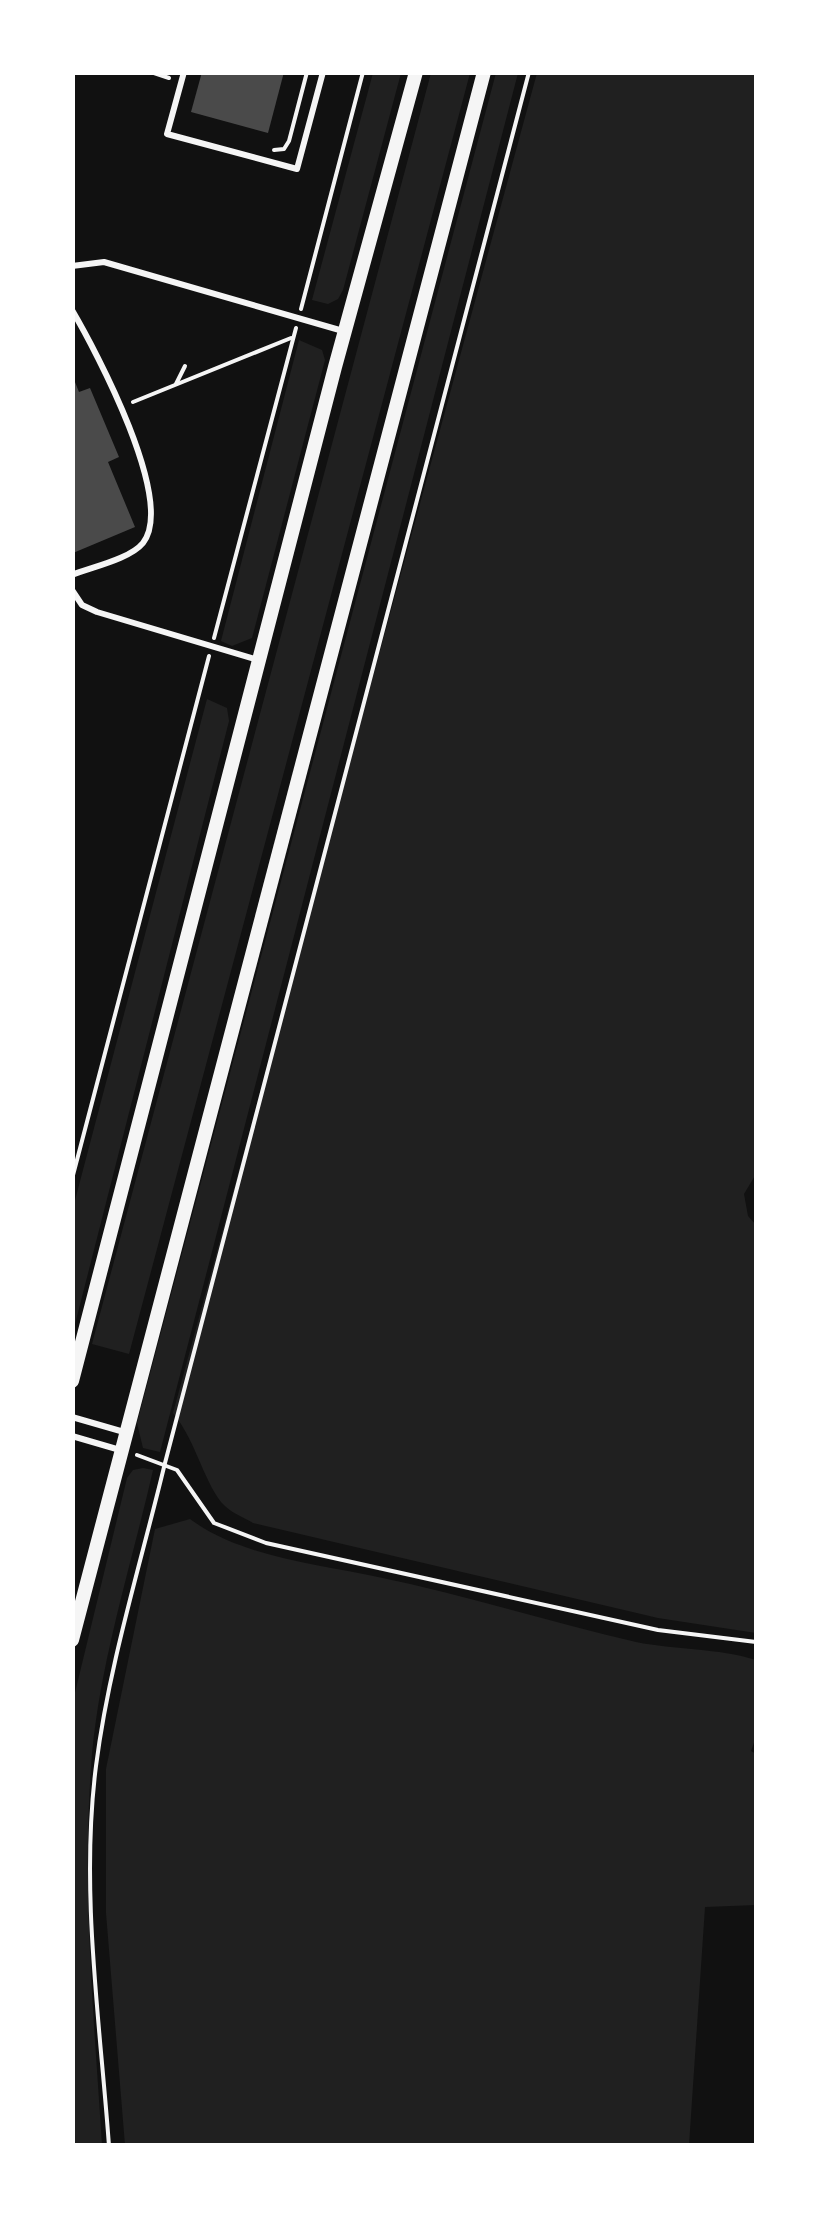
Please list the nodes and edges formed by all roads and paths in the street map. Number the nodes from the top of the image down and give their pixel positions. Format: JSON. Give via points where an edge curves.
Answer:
{"nodes":[{"id":1,"x":184,"y":72,"type":"edge"},
{"id":2,"x":307,"y":72,"type":"edge"},
{"id":3,"x":323,"y":72,"type":"edge"},
{"id":4,"x":364,"y":72,"type":"edge"},
{"id":5,"x":416,"y":72,"type":"edge"},
{"id":6,"x":484,"y":72,"type":"edge"},
{"id":7,"x":530,"y":72,"type":"edge"},
{"id":8,"x":272,"y":150,"type":"dead end"},
{"id":9,"x":72,"y":266,"type":"edge"},
{"id":10,"x":72,"y":310,"type":"edge"},
{"id":11,"x":299,"y":318,"type":"junction"},
{"id":12,"x":344,"y":331,"type":"junction"},
{"id":13,"x":294,"y":337,"type":"junction"},
{"id":14,"x":185,"y":366,"type":"dead end"},
{"id":15,"x":175,"y":386,"type":"junction"},
{"id":16,"x":122,"y":407,"type":"junction"},
{"id":17,"x":72,"y":576,"type":"edge"},
{"id":18,"x":72,"y":590,"type":"edge"},
{"id":19,"x":212,"y":646,"type":"junction"},
{"id":20,"x":258,"y":660,"type":"junction"},
{"id":21,"x":72,"y":1179,"type":"edge"},
{"id":22,"x":72,"y":1381,"type":"edge"},
{"id":23,"x":72,"y":1417,"type":"edge"},
{"id":24,"x":126,"y":1432,"type":"junction"},
{"id":25,"x":72,"y":1436,"type":"edge"},
{"id":26,"x":121,"y":1450,"type":"junction"},
{"id":27,"x":165,"y":1463,"type":"junction"},
{"id":28,"x":72,"y":1640,"type":"edge"},
{"id":29,"x":756,"y":1642,"type":"edge"},
{"id":30,"x":109,"y":2146,"type":"edge"}],
"edges":[{"from":1,"to":3,"type":"lane","via":[[168,134],[297,169]]},
{"from":2,"to":8,"type":"path","via":[[289,141]]},
{"from":4,"to":11,"type":"path"},
{"from":5,"to":12,"type":"street"},
{"from":6,"to":24,"type":"street"},
{"from":7,"to":27,"type":"path"},
{"from":9,"to":11,"type":"lane","via":[[104,262]]},
{"from":10,"to":16,"type":"lane"},
{"from":11,"to":12,"type":"lane"},
{"from":11,"to":13,"type":"path"},
{"from":12,"to":20,"type":"street"},
{"from":13,"to":15,"type":"path"},
{"from":13,"to":19,"type":"path"},
{"from":14,"to":15,"type":"path"},
{"from":15,"to":16,"type":"path"},
{"from":16,"to":17,"type":"lane","via":[[151,512],[150,533],[140,547]]},
{"from":18,"to":19,"type":"lane","via":[[97,612]]},
{"from":19,"to":20,"type":"lane"},
{"from":19,"to":21,"type":"path"},
{"from":20,"to":22,"type":"street"},
{"from":23,"to":24,"type":"lane"},
{"from":24,"to":26,"type":"street"},
{"from":25,"to":26,"type":"lane"},
{"from":26,"to":27,"type":"path"},
{"from":26,"to":28,"type":"street"},
{"from":27,"to":29,"type":"path","via":[[187,1479],[214,1524],[266,1542],[658,1630]]},
{"from":27,"to":30,"type":"path","via":[[96,1767],[91,1874]]}]}
